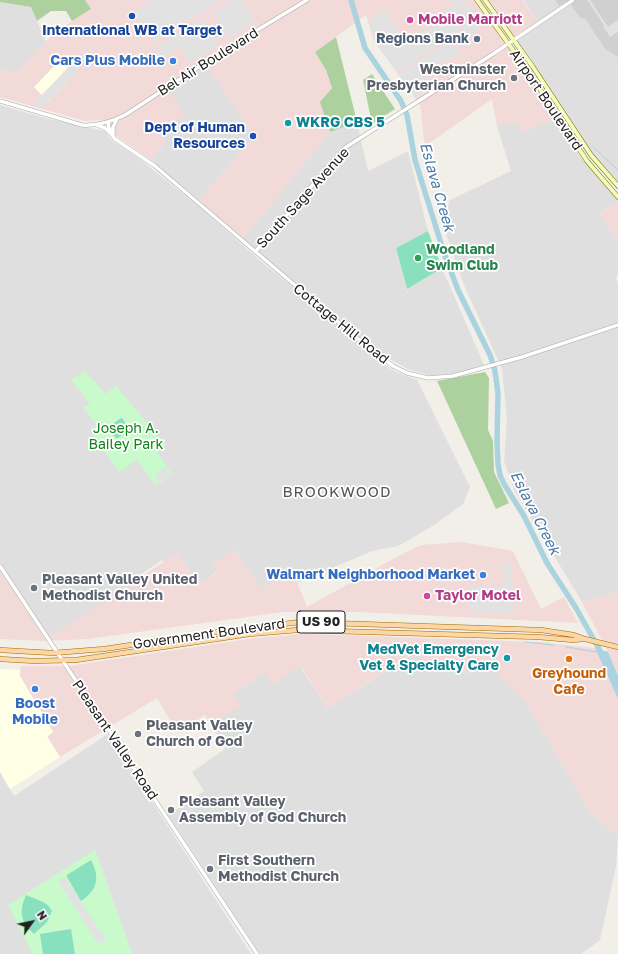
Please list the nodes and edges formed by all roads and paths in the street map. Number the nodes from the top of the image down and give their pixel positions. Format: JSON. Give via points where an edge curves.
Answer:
{"nodes":[{"id":1,"x":307,"y":0,"type":"edge"},
{"id":2,"x":477,"y":0,"type":"edge"},
{"id":3,"x":485,"y":0,"type":"edge"},
{"id":4,"x":574,"y":0,"type":"edge"},
{"id":5,"x":513,"y":40,"type":"junction"},
{"id":6,"x":508,"y":44,"type":"junction"},
{"id":7,"x":0,"y":101,"type":"edge"},
{"id":8,"x":117,"y":119,"type":"junction"},
{"id":9,"x":108,"y":123,"type":"junction"},
{"id":10,"x":96,"y":125,"type":"junction"},
{"id":11,"x":113,"y":137,"type":"junction"},
{"id":12,"x":618,"y":186,"type":"edge"},
{"id":13,"x":618,"y":197,"type":"edge"},
{"id":14,"x":255,"y":252,"type":"junction"},
{"id":15,"x":618,"y":325,"type":"edge"},
{"id":16,"x":612,"y":328,"type":"junction"},
{"id":17,"x":618,"y":329,"type":"edge"},
{"id":18,"x":0,"y":566,"type":"edge"},
{"id":19,"x":585,"y":639,"type":"junction"},
{"id":20,"x":618,"y":647,"type":"edge"},
{"id":21,"x":0,"y":650,"type":"edge"},
{"id":22,"x":57,"y":653,"type":"junction"},
{"id":23,"x":0,"y":659,"type":"edge"},
{"id":24,"x":62,"y":661,"type":"junction"},
{"id":25,"x":257,"y":954,"type":"edge"}],
"edges":[{"from":1,"to":8,"type":"street","name":"Bel Air Boulevard"},
{"from":2,"to":6,"type":"main road","name":"Airport Boulevard"},
{"from":3,"to":5,"type":"main road","name":"Airport Boulevard"},
{"from":4,"to":5,"type":"street","name":"South Sage Avenue"},
{"from":5,"to":6,"type":"street","name":"South Sage Avenue"},
{"from":5,"to":12,"type":"main road","name":"Airport Boulevard","via":[[591,155]]},
{"from":6,"to":13,"type":"main road","name":"Airport Boulevard","via":[[528,70],[587,161]]},
{"from":6,"to":14,"type":"street","name":"South Sage Avenue","via":[[346,148]]},
{"from":7,"to":10,"type":"street","name":"Cottage Hill Road","via":[[75,123]]},
{"from":8,"to":9,"type":"street","name":"Bel Air Boulevard"},
{"from":8,"to":11,"type":"street","via":[[113,127]]},
{"from":9,"to":10,"type":"street","name":"Cottage Hill Road"},
{"from":9,"to":11,"type":"street"},
{"from":10,"to":11,"type":"street","name":"Cottage Hill Road","via":[[107,130]]},
{"from":11,"to":14,"type":"street","name":"Cottage Hill Road","via":[[155,166]]},
{"from":14,"to":16,"type":"street","name":"Cottage Hill Road","via":[[384,361],[400,370],[421,376],[435,378],[462,375]]},
{"from":15,"to":16,"type":"street","name":"Cottage Hill Road"},
{"from":16,"to":17,"type":"street","name":"Cottage Hill Road"},
{"from":18,"to":22,"type":"street","name":"Pleasant Valley Road"},
{"from":19,"to":20,"type":"main road","name":"Government Boulevard","number":"US 90"},
{"from":19,"to":22,"type":"main road","name":"Government Boulevard","number":"US 90","via":[[541,630],[300,622]]},
{"from":19,"to":24,"type":"main road","name":"Government Boulevard","number":"US 90","via":[[298,630],[250,634]]},
{"from":21,"to":22,"type":"main road","name":"Government Boulevard","number":"US 90"},
{"from":22,"to":24,"type":"street","name":"Pleasant Valley Road"},
{"from":23,"to":24,"type":"main road","name":"Government Boulevard","number":"US 90"},
{"from":24,"to":25,"type":"street","name":"Pleasant Valley Road"}]}
